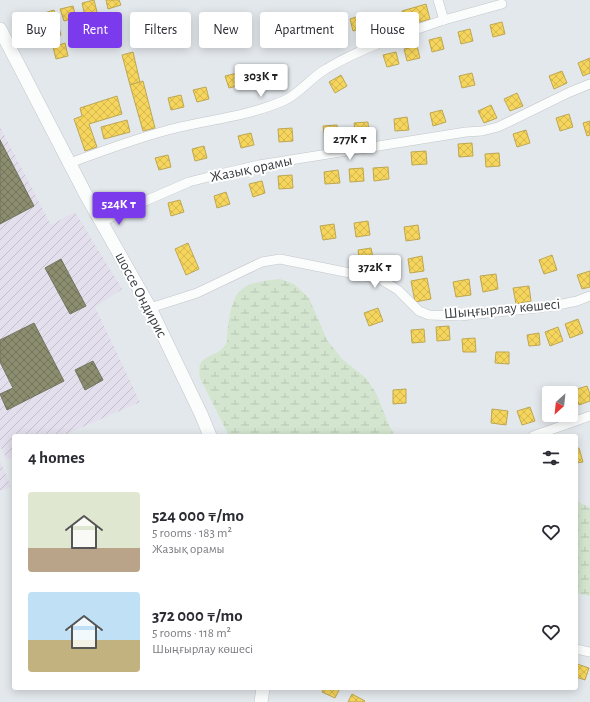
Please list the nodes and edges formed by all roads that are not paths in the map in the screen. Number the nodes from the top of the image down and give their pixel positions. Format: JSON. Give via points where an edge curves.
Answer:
{"nodes":[{"id":1,"x":438,"y":0,"type":"edge"},
{"id":2,"x":502,"y":4,"type":"dead end"},
{"id":3,"x":444,"y":20,"type":"junction"},
{"id":4,"x":0,"y":29,"type":"edge"},
{"id":5,"x":590,"y":84,"type":"edge"},
{"id":6,"x":70,"y":163,"type":"junction"},
{"id":7,"x":102,"y":222,"type":"junction"},
{"id":8,"x":590,"y":296,"type":"edge"},
{"id":9,"x":150,"y":308,"type":"junction"},
{"id":10,"x":590,"y":416,"type":"edge"},
{"id":11,"x":209,"y":434,"type":"edge"},
{"id":12,"x":539,"y":434,"type":"edge"},
{"id":13,"x":578,"y":649,"type":"edge"},
{"id":14,"x":590,"y":652,"type":"edge"},
{"id":15,"x":263,"y":690,"type":"edge"},
{"id":16,"x":261,"y":702,"type":"edge"}],
"edges":[{"from":1,"to":3,"type":"street"},
{"from":2,"to":3,"type":"street"},
{"from":3,"to":6,"type":"street","via":[[384,40],[345,59],[311,79],[300,91],[284,101],[255,111],[168,130]]},
{"from":4,"to":6,"type":"main road","name":"шоссе Ондирис"},
{"from":5,"to":7,"type":"street","name":"Жазық орамы","via":[[498,127],[259,165],[189,182]]},
{"from":6,"to":7,"type":"main road","name":"шоссе Ондирис"},
{"from":7,"to":9,"type":"main road","name":"шоссе Ондирис"},
{"from":8,"to":9,"type":"street","name":"Шыңғырлау көшесі","via":[[542,308],[460,316],[430,315],[420,311],[398,290],[380,279],[280,259],[262,262],[197,293]]},
{"from":9,"to":11,"type":"main road","name":"шоссе Ондирис"},
{"from":10,"to":12,"type":"street"},
{"from":13,"to":14,"type":"street"},
{"from":15,"to":16,"type":"main road"}]}
